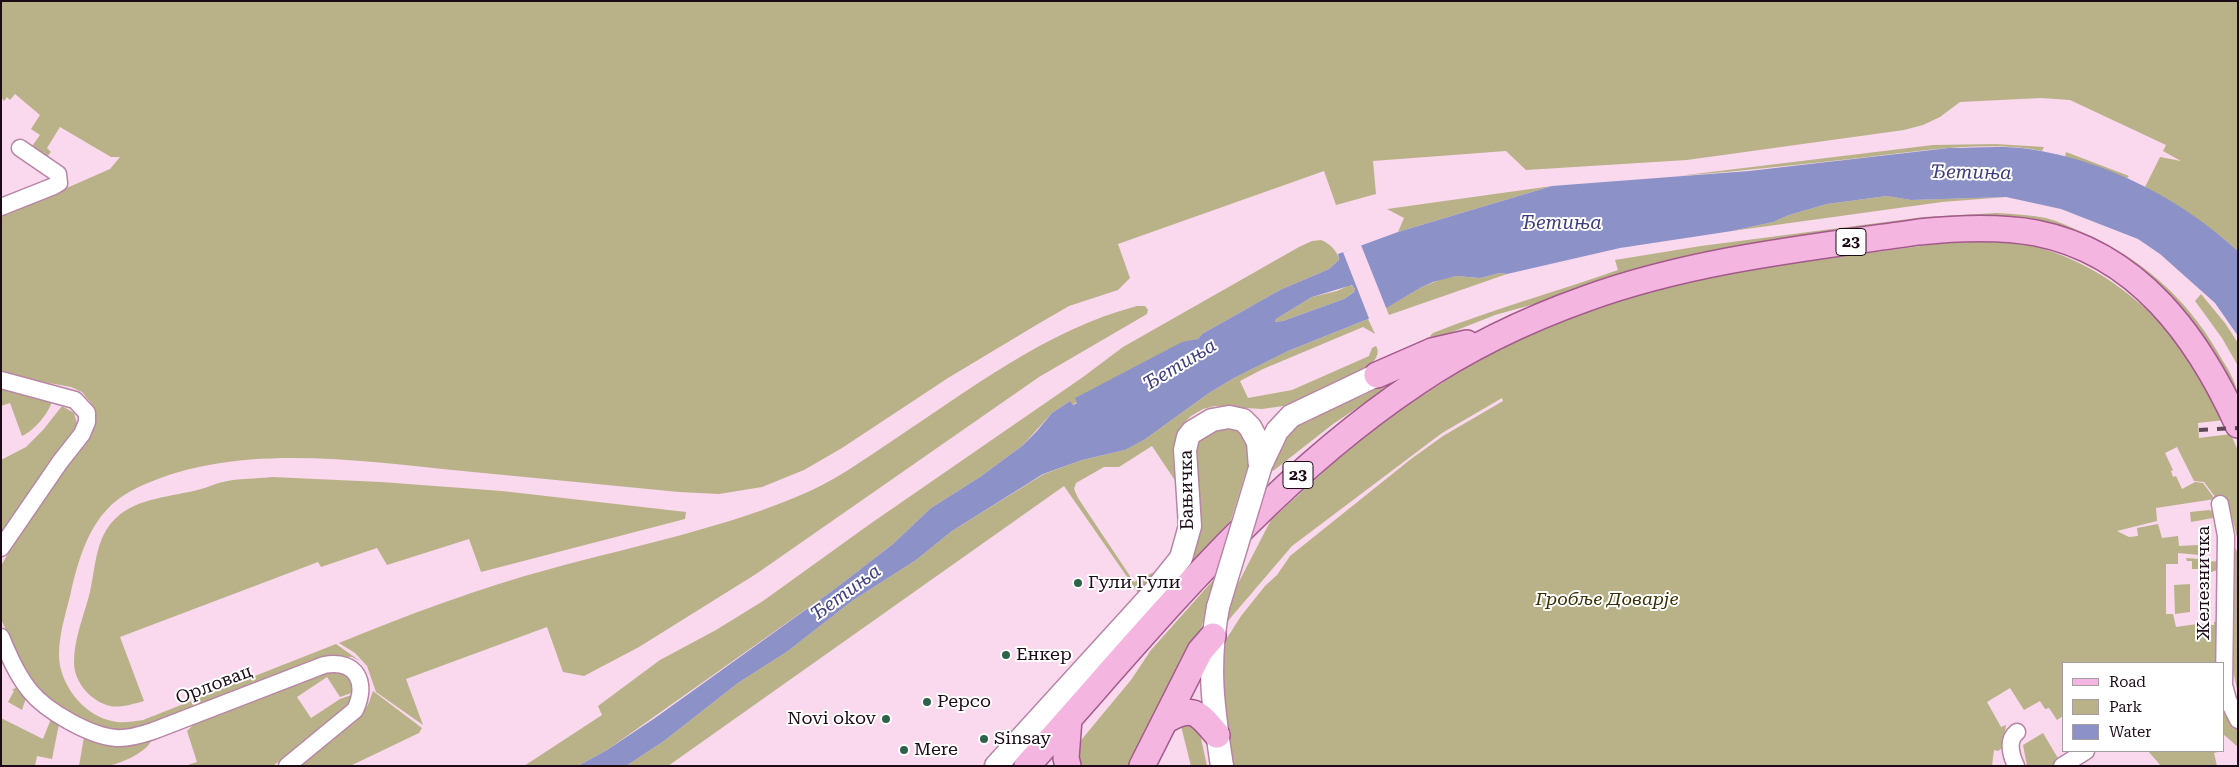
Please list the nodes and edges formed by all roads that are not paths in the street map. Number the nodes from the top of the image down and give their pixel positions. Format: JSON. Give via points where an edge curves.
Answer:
{"nodes":[{"id":1,"x":20,"y":148,"type":"dead end"},
{"id":2,"x":1,"y":207,"type":"edge"},
{"id":3,"x":1498,"y":336,"type":"junction"},
{"id":4,"x":1377,"y":376,"type":"joint"},
{"id":5,"x":1,"y":380,"type":"edge"},
{"id":6,"x":1291,"y":416,"type":"junction"},
{"id":7,"x":1242,"y":420,"type":"junction"},
{"id":8,"x":2238,"y":425,"type":"edge"},
{"id":9,"x":1260,"y":468,"type":"junction"},
{"id":10,"x":2220,"y":504,"type":"dead end"},
{"id":11,"x":1,"y":548,"type":"edge"},
{"id":12,"x":1213,"y":636,"type":"junction"},
{"id":13,"x":1,"y":637,"type":"edge"},
{"id":14,"x":5,"y":658,"type":"edge"},
{"id":15,"x":1069,"y":719,"type":"junction"},
{"id":16,"x":2238,"y":720,"type":"edge"},
{"id":17,"x":1165,"y":721,"type":"junction"},
{"id":18,"x":2017,"y":732,"type":"dead end"},
{"id":19,"x":1217,"y":736,"type":"junction"},
{"id":20,"x":2084,"y":752,"type":"edge"},
{"id":21,"x":287,"y":766,"type":"edge"},
{"id":22,"x":996,"y":766,"type":"edge"},
{"id":23,"x":1028,"y":766,"type":"edge"},
{"id":24,"x":1068,"y":766,"type":"edge"},
{"id":25,"x":1142,"y":766,"type":"edge"},
{"id":26,"x":1222,"y":766,"type":"edge"},
{"id":27,"x":2016,"y":766,"type":"edge"},
{"id":28,"x":2062,"y":766,"type":"edge"}],
"edges":[{"from":1,"to":2,"type":"street","via":[[58,174],[58,183]]},
{"from":3,"to":4,"type":"main road","via":[[1432,351]]},
{"from":3,"to":8,"type":"main road","number":"23","via":[[1586,298],[1682,270],[1919,232],[1951,229],[2019,231],[2039,234],[2087,251],[2148,291],[2196,345]]},
{"from":3,"to":15,"type":"main road","number":"23","via":[[1416,383],[1293,480],[1188,585]]},
{"from":4,"to":6,"type":"street"},
{"from":5,"to":11,"type":"street","via":[[75,400],[87,413],[87,422],[82,434]]},
{"from":6,"to":7,"type":"street"},
{"from":6,"to":9,"type":"street","via":[[1277,431]]},
{"from":7,"to":9,"type":"street","via":[[1250,426],[1258,442]]},
{"from":7,"to":22,"type":"street","name":"Бањичка","via":[[1229,417],[1212,420],[1188,437],[1185,450],[1190,526],[1181,558],[1149,598]]},
{"from":9,"to":12,"type":"street","bridge":true,"via":[[1218,607]]},
{"from":10,"to":16,"type":"street","name":"Железничка","via":[[2226,536],[2224,685]]},
{"from":12,"to":17,"type":"main road","via":[[1200,651]]},
{"from":12,"to":19,"type":"street","via":[[1211,692]]},
{"from":13,"to":14,"type":"street","name":"Орловац"},
{"from":14,"to":21,"type":"street","name":"Орловац","via":[[40,701],[83,727],[102,736],[117,738],[139,736],[324,665],[344,664],[352,670],[362,688],[356,710]]},
{"from":15,"to":23,"type":"main road","number":"23"},
{"from":15,"to":24,"type":"main road"},
{"from":17,"to":19,"type":"main road","via":[[1179,712],[1188,711],[1203,718]]},
{"from":17,"to":25,"type":"main road"},
{"from":18,"to":27,"type":"street","via":[[2011,741]]},
{"from":19,"to":26,"type":"street"},
{"from":20,"to":28,"type":"street"}]}
